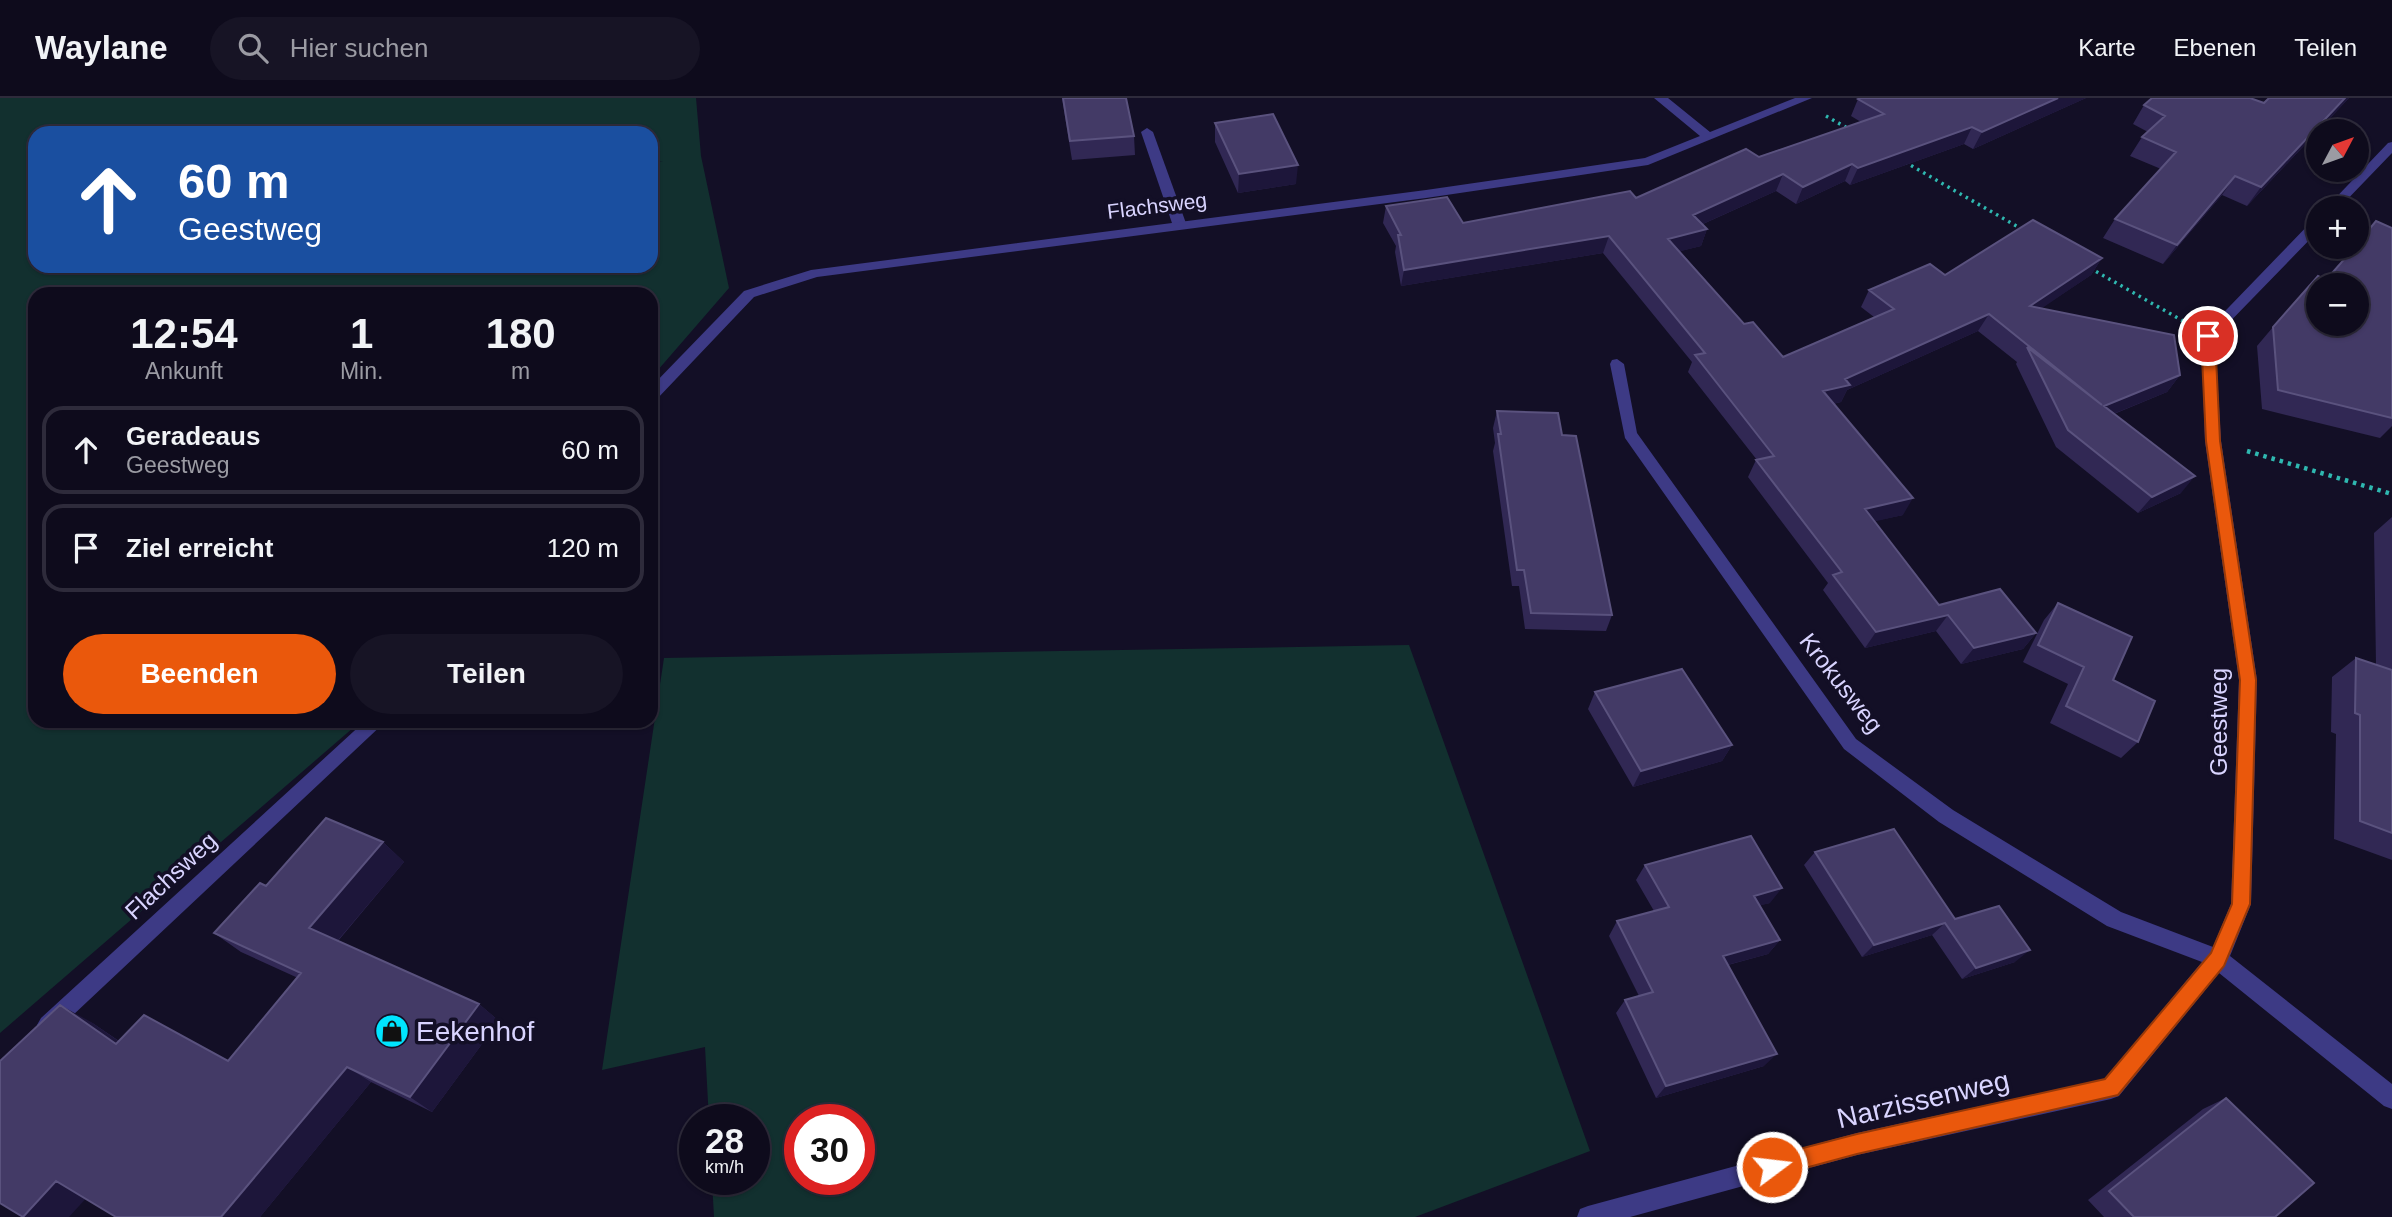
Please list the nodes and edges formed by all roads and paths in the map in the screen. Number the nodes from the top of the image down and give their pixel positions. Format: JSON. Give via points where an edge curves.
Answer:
{"nodes":[{"id":1,"x":1660,"y":98,"type":"edge"},
{"id":2,"x":1802,"y":99,"type":"edge"},
{"id":3,"x":1147,"y":132,"type":"dead end"},
{"id":4,"x":1859,"y":135,"type":"edge"},
{"id":5,"x":1709,"y":137,"type":"junction"},
{"id":6,"x":2392,"y":146,"type":"edge"},
{"id":7,"x":1895,"y":156,"type":"edge"},
{"id":8,"x":2344,"y":196,"type":"edge"},
{"id":9,"x":1180,"y":226,"type":"junction"},
{"id":10,"x":2028,"y":232,"type":"edge"},
{"id":11,"x":2306,"y":235,"type":"edge"},
{"id":12,"x":2088,"y":267,"type":"edge"},
{"id":13,"x":2208,"y":336,"type":"junction"},
{"id":14,"x":1617,"y":364,"type":"dead end"},
{"id":15,"x":658,"y":389,"type":"edge"},
{"id":16,"x":2213,"y":441,"type":"junction"},
{"id":17,"x":2392,"y":494,"type":"edge"},
{"id":18,"x":369,"y":728,"type":"edge"},
{"id":19,"x":2218,"y":960,"type":"junction"},
{"id":20,"x":38,"y":1035,"type":"edge"},
{"id":21,"x":2392,"y":1098,"type":"edge"},
{"id":22,"x":1588,"y":1217,"type":"edge"}],
"edges":[{"from":1,"to":5,"type":"street"},
{"from":2,"to":4,"type":"path"},
{"from":2,"to":5,"type":"street","name":"Flachsweg"},
{"from":3,"to":9,"type":"street"},
{"from":5,"to":9,"type":"street","name":"Flachsweg","via":[[1648,161]]},
{"from":6,"to":8,"type":"street"},
{"from":7,"to":10,"type":"path"},
{"from":9,"to":15,"type":"street","name":"Flachsweg","via":[[816,273],[749,294]]},
{"from":11,"to":13,"type":"street"},
{"from":12,"to":13,"type":"path"},
{"from":13,"to":16,"type":"street","name":"Geestweg"},
{"from":14,"to":19,"type":"street","name":"Krokusweg","via":[[1630,434],[1850,744],[1946,816],[2114,919]]},
{"from":16,"to":17,"type":"path"},
{"from":16,"to":19,"type":"street","name":"Geestweg","via":[[2248,680],[2241,904]]},
{"from":18,"to":20,"type":"street","name":"Flachsweg"},
{"from":19,"to":21,"type":"street"},
{"from":19,"to":22,"type":"street","name":"Narzissenweg","via":[[2111,1088],[1857,1144]]}]}
